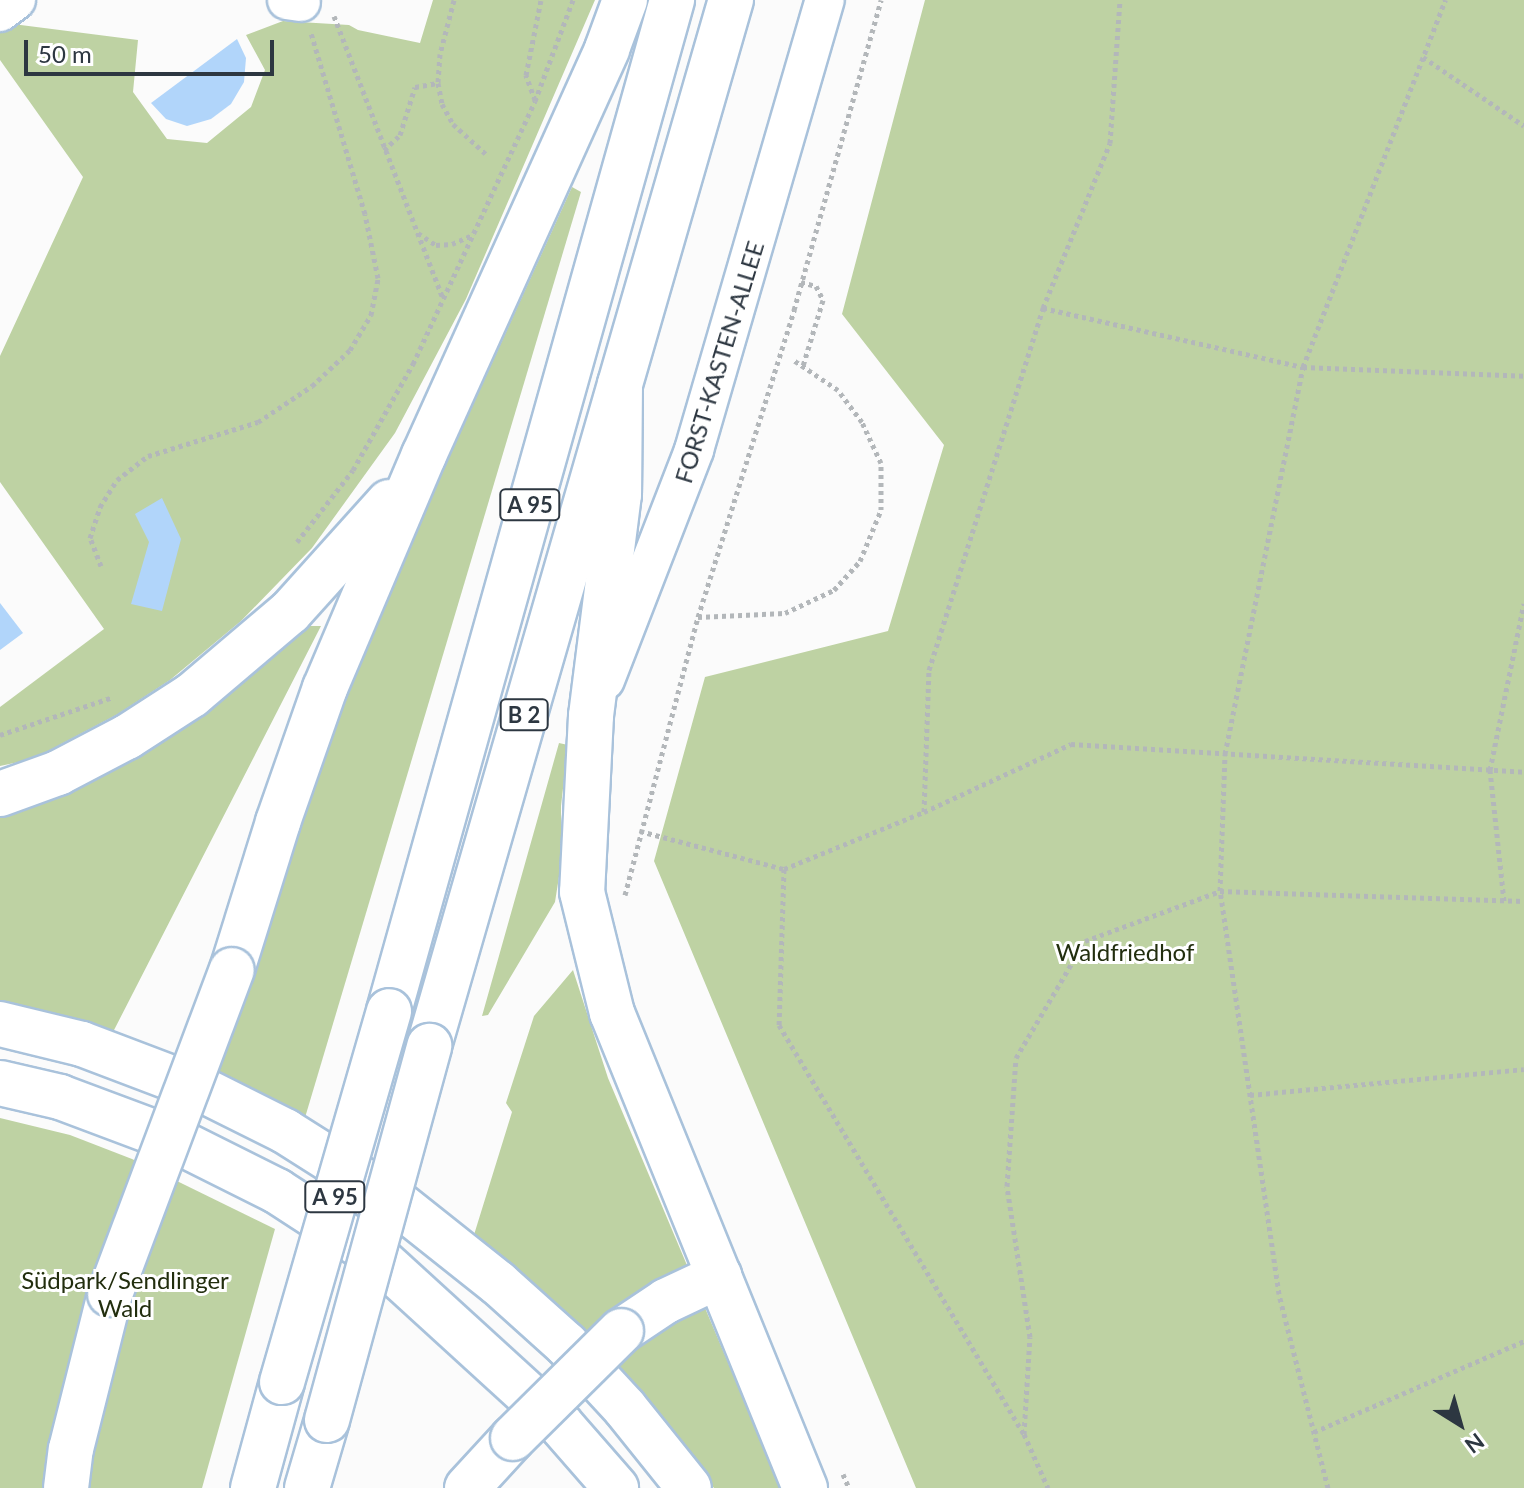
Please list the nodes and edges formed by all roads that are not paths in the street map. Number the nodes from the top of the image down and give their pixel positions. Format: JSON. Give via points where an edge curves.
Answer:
{"nodes":[{"id":1,"x":16,"y":0,"type":"edge"},
{"id":2,"x":625,"y":0,"type":"edge"},
{"id":3,"x":672,"y":0,"type":"edge"},
{"id":4,"x":731,"y":0,"type":"edge"},
{"id":5,"x":825,"y":0,"type":"edge"},
{"id":6,"x":0,"y":12,"type":"edge"},
{"id":7,"x":620,"y":384,"type":"junction"},
{"id":8,"x":424,"y":455,"type":"junction"},
{"id":9,"x":591,"y":716,"type":"junction"},
{"id":10,"x":0,"y":794,"type":"edge"},
{"id":11,"x":0,"y":1024,"type":"edge"},
{"id":12,"x":0,"y":1083,"type":"edge"},
{"id":13,"x":719,"y":1276,"type":"junction"},
{"id":14,"x":66,"y":1488,"type":"edge"},
{"id":15,"x":253,"y":1488,"type":"edge"},
{"id":16,"x":307,"y":1488,"type":"edge"},
{"id":17,"x":467,"y":1488,"type":"edge"},
{"id":18,"x":616,"y":1488,"type":"edge"},
{"id":19,"x":689,"y":1488,"type":"edge"},
{"id":20,"x":805,"y":1488,"type":"edge"}],
"edges":[{"from":1,"to":6,"type":"street"},
{"from":2,"to":8,"type":"main road"},
{"from":3,"to":15,"type":"main road","number":"A 95","bridge":true},
{"from":4,"to":7,"type":"main road"},
{"from":5,"to":9,"type":"street","name":"FORST-KASTEN-ALLEE","via":[[694,450]]},
{"from":7,"to":9,"type":"main road","via":[[619,494]]},
{"from":7,"to":16,"type":"main road","number":"B 2","bridge":true},
{"from":8,"to":10,"type":"main road","via":[[372,525],[290,612],[192,695],[58,773]]},
{"from":8,"to":14,"type":"main road","bridge":true,"via":[[325,688],[232,970],[110,1294]]},
{"from":9,"to":13,"type":"main road","via":[[582,892],[612,1013]]},
{"from":11,"to":19,"type":"main road","via":[[82,1044],[203,1090],[285,1131],[391,1198],[566,1344]]},
{"from":12,"to":18,"type":"main road","via":[[60,1097],[175,1140],[277,1191],[374,1254],[561,1425]]},
{"from":13,"to":17,"type":"main road","bridge":true,"via":[[666,1301],[621,1331]]},
{"from":13,"to":20,"type":"main road"}]}
